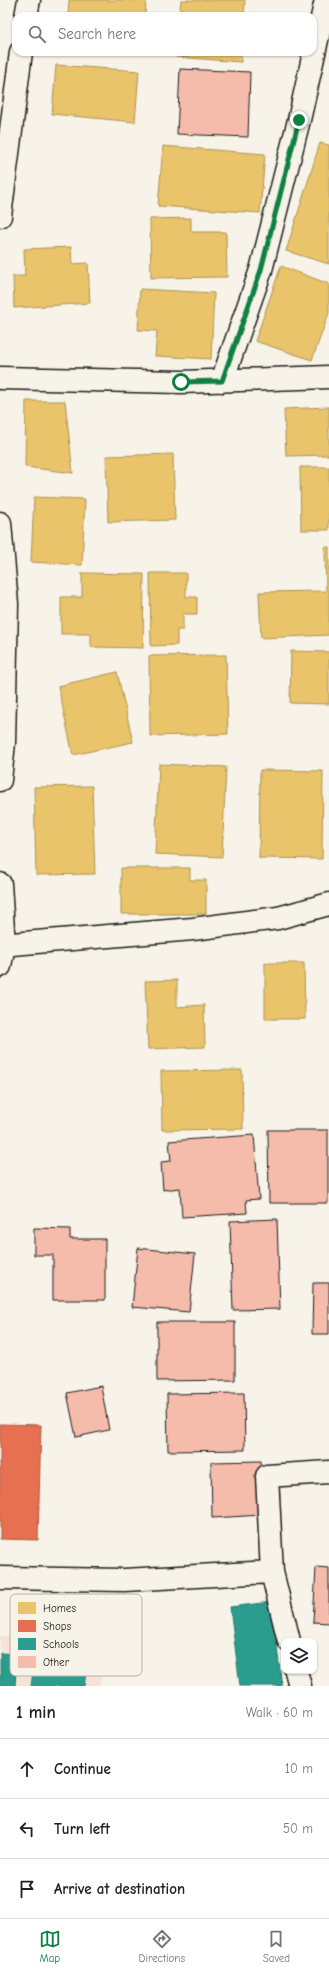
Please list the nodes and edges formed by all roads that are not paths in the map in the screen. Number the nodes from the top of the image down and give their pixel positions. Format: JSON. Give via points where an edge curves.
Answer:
{"nodes":[{"id":1,"x":29,"y":0,"type":"edge"},
{"id":2,"x":326,"y":0,"type":"edge"},
{"id":3,"x":27,"y":12,"type":"edge"},
{"id":4,"x":317,"y":40,"type":"edge"},
{"id":5,"x":20,"y":56,"type":"edge"},
{"id":6,"x":313,"y":56,"type":"edge"},
{"id":7,"x":0,"y":216,"type":"edge"},
{"id":8,"x":329,"y":377,"type":"edge"},
{"id":9,"x":0,"y":378,"type":"edge"},
{"id":10,"x":222,"y":381,"type":"junction"},
{"id":11,"x":0,"y":523,"type":"edge"},
{"id":12,"x":0,"y":780,"type":"edge"},
{"id":13,"x":0,"y":884,"type":"edge"},
{"id":14,"x":329,"y":904,"type":"edge"},
{"id":15,"x":2,"y":945,"type":"edge"},
{"id":16,"x":0,"y":966,"type":"edge"},
{"id":17,"x":329,"y":1472,"type":"edge"},
{"id":18,"x":272,"y":1572,"type":"junction"},
{"id":19,"x":0,"y":1578,"type":"edge"},
{"id":20,"x":288,"y":1638,"type":"edge"},
{"id":21,"x":297,"y":1674,"type":"edge"},
{"id":22,"x":300,"y":1686,"type":"edge"}],
"edges":[{"from":1,"to":3,"type":"street"},
{"from":2,"to":4,"type":"street"},
{"from":5,"to":7,"type":"street"},
{"from":6,"to":10,"type":"street","via":[[261,270]]},
{"from":8,"to":10,"type":"street"},
{"from":9,"to":10,"type":"street"},
{"from":11,"to":12,"type":"street","via":[[7,604],[4,743]]},
{"from":13,"to":15,"type":"street"},
{"from":14,"to":15,"type":"street","via":[[278,918],[193,929]]},
{"from":15,"to":16,"type":"street"},
{"from":17,"to":18,"type":"street","via":[[267,1476]]},
{"from":18,"to":19,"type":"street","via":[[124,1580]]},
{"from":18,"to":20,"type":"street"},
{"from":21,"to":22,"type":"street"}]}
